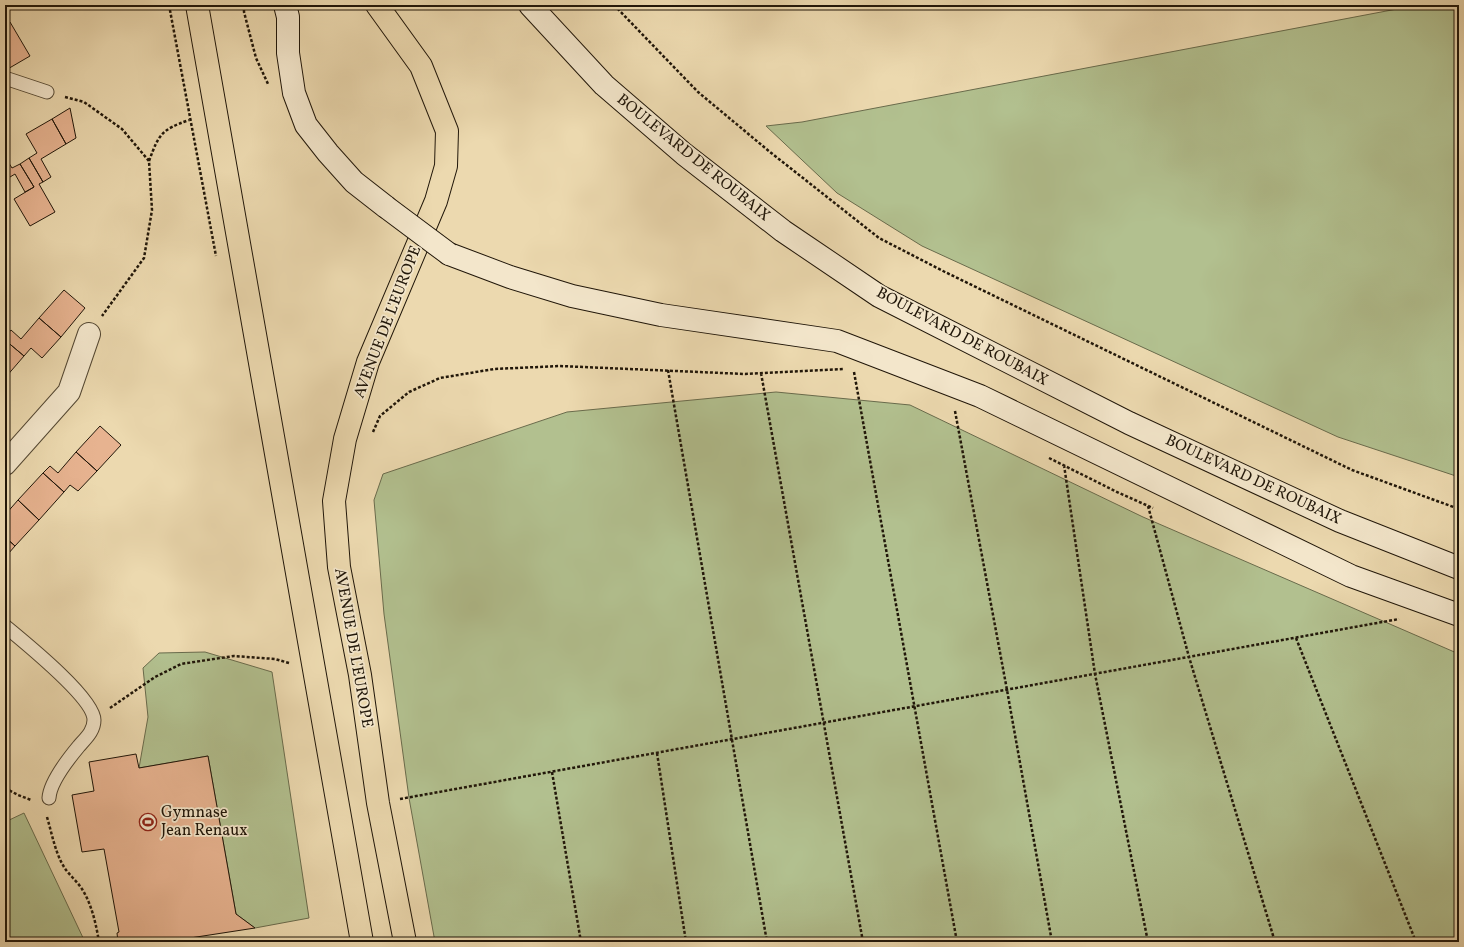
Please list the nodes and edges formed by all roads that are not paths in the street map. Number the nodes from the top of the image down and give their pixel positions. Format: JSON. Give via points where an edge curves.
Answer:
{"nodes":[{"id":1,"x":197,"y":5,"type":"edge"},
{"id":2,"x":285,"y":5,"type":"edge"},
{"id":3,"x":376,"y":5,"type":"edge"},
{"id":4,"x":530,"y":5,"type":"edge"},
{"id":5,"x":5,"y":78,"type":"edge"},
{"id":6,"x":47,"y":92,"type":"road end"},
{"id":7,"x":90,"y":334,"type":"road end"},
{"id":8,"x":5,"y":464,"type":"edge"},
{"id":9,"x":1459,"y":568,"type":"edge"},
{"id":10,"x":1459,"y":615,"type":"edge"},
{"id":11,"x":5,"y":626,"type":"edge"},
{"id":12,"x":49,"y":798,"type":"road end"},
{"id":13,"x":362,"y":942,"type":"edge"},
{"id":14,"x":405,"y":942,"type":"edge"}],
"edges":[{"from":1,"to":13,"type":"main road"},
{"from":2,"to":10,"type":"main road","bridge":true,"via":[[294,92],[306,125],[354,182],[450,254],[510,277],[572,296],[661,315],[837,341],[980,396],[1351,576]]},
{"from":3,"to":14,"type":"main road","name":"AVENUE DE L'EUROPE","via":[[421,66],[447,131],[446,166],[436,201],[368,362],[345,439],[334,501],[339,567],[360,675],[378,803]]},
{"from":4,"to":9,"type":"main road","name":"BOULEVARD DE ROUBAIX","via":[[604,85],[684,154],[783,230],[879,296],[1129,423],[1340,521]]},
{"from":5,"to":6,"type":"lane"},
{"from":7,"to":8,"type":"main road","via":[[69,392]]},
{"from":11,"to":12,"type":"lane","via":[[76,691],[94,718],[92,730],[64,766],[50,791]]}]}
